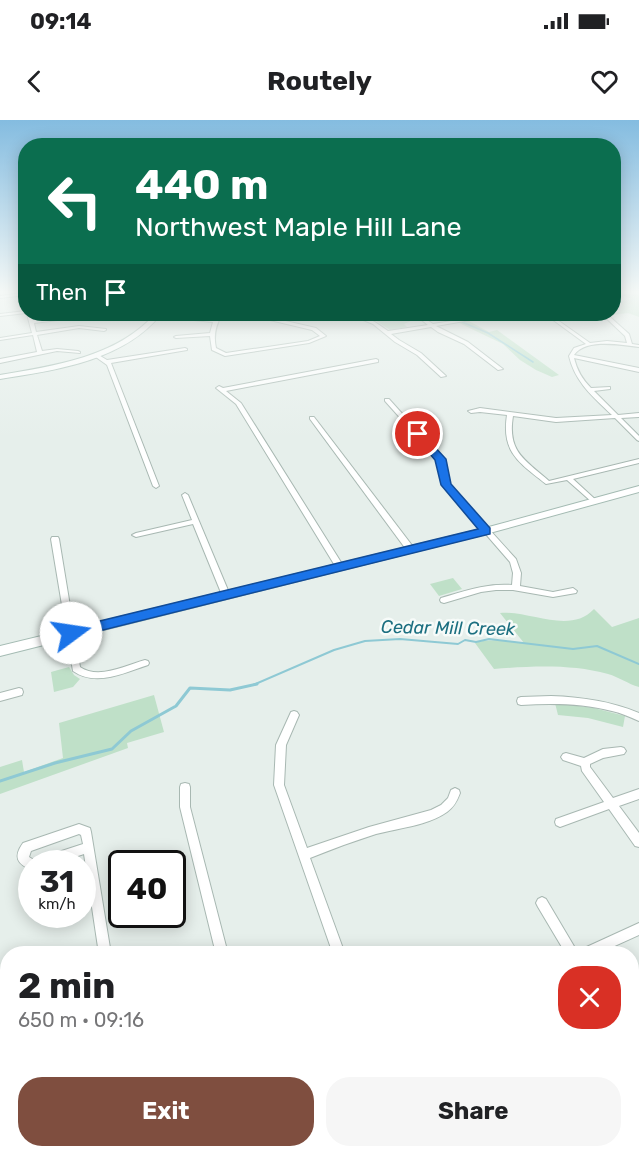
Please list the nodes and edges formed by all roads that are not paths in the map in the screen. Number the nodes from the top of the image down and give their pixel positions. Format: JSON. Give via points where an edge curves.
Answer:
{"nodes":[{"id":1,"x":36,"y":341,"type":"edge"},
{"id":2,"x":123,"y":341,"type":"edge"},
{"id":3,"x":212,"y":341,"type":"edge"},
{"id":4,"x":309,"y":341,"type":"edge"},
{"id":5,"x":400,"y":341,"type":"edge"},
{"id":6,"x":463,"y":341,"type":"edge"},
{"id":7,"x":585,"y":341,"type":"edge"},
{"id":8,"x":589,"y":344,"type":"junction"},
{"id":9,"x":630,"y":344,"type":"joint"},
{"id":10,"x":639,"y":346,"type":"edge"},
{"id":11,"x":185,"y":349,"type":"dead end"},
{"id":12,"x":78,"y":352,"type":"dead end"},
{"id":13,"x":40,"y":354,"type":"junction"},
{"id":14,"x":95,"y":355,"type":"junction"},
{"id":15,"x":572,"y":356,"type":"junction"},
{"id":16,"x":0,"y":361,"type":"edge"},
{"id":17,"x":107,"y":362,"type":"junction"},
{"id":18,"x":376,"y":362,"type":"dead end"},
{"id":19,"x":500,"y":369,"type":"dead end"},
{"id":20,"x":639,"y":370,"type":"edge"},
{"id":21,"x":443,"y":376,"type":"dead end"},
{"id":22,"x":0,"y":377,"type":"edge"},
{"id":23,"x":608,"y":388,"type":"dead end"},
{"id":24,"x":589,"y":390,"type":"junction"},
{"id":25,"x":387,"y":400,"type":"dead end"},
{"id":26,"x":471,"y":411,"type":"dead end"},
{"id":27,"x":510,"y":415,"type":"junction"},
{"id":28,"x":639,"y":415,"type":"edge"},
{"id":29,"x":619,"y":417,"type":"junction"},
{"id":30,"x":312,"y":418,"type":"dead end"},
{"id":31,"x":639,"y":439,"type":"edge"},
{"id":32,"x":639,"y":461,"type":"edge"},
{"id":33,"x":568,"y":478,"type":"junction"},
{"id":34,"x":156,"y":486,"type":"dead end"},
{"id":35,"x":639,"y":489,"type":"edge"},
{"id":36,"x":184,"y":495,"type":"dead end"},
{"id":37,"x":595,"y":502,"type":"junction"},
{"id":38,"x":195,"y":521,"type":"junction"},
{"id":39,"x":486,"y":531,"type":"junction"},
{"id":40,"x":136,"y":535,"type":"dead end"},
{"id":41,"x":55,"y":539,"type":"dead end"},
{"id":42,"x":411,"y":550,"type":"junction"},
{"id":43,"x":340,"y":567,"type":"junction"},
{"id":44,"x":516,"y":589,"type":"junction"},
{"id":45,"x":573,"y":591,"type":"dead end"},
{"id":46,"x":226,"y":595,"type":"junction"},
{"id":47,"x":444,"y":600,"type":"dead end"},
{"id":48,"x":71,"y":633,"type":"junction"},
{"id":49,"x":0,"y":651,"type":"edge"},
{"id":50,"x":145,"y":663,"type":"dead end"},
{"id":51,"x":19,"y":692,"type":"dead end"},
{"id":52,"x":0,"y":697,"type":"edge"},
{"id":53,"x":521,"y":701,"type":"dead end"},
{"id":54,"x":294,"y":715,"type":"dead end"},
{"id":55,"x":639,"y":717,"type":"edge"},
{"id":56,"x":621,"y":751,"type":"dead end"},
{"id":57,"x":566,"y":757,"type":"dead end"},
{"id":58,"x":586,"y":763,"type":"junction"},
{"id":59,"x":185,"y":787,"type":"dead end"},
{"id":60,"x":455,"y":793,"type":"dead end"},
{"id":61,"x":639,"y":794,"type":"edge"},
{"id":62,"x":610,"y":803,"type":"junction"},
{"id":63,"x":560,"y":822,"type":"dead end"},
{"id":64,"x":639,"y":842,"type":"edge"},
{"id":65,"x":88,"y":847,"type":"junction"},
{"id":66,"x":25,"y":850,"type":"edge"},
{"id":67,"x":79,"y":850,"type":"edge"},
{"id":68,"x":303,"y":855,"type":"junction"},
{"id":69,"x":542,"y":903,"type":"dead end"},
{"id":70,"x":639,"y":929,"type":"edge"},
{"id":71,"x":104,"y":946,"type":"edge"},
{"id":72,"x":220,"y":946,"type":"edge"},
{"id":73,"x":336,"y":946,"type":"edge"},
{"id":74,"x":568,"y":946,"type":"edge"},
{"id":75,"x":602,"y":946,"type":"edge"}],
"edges":[{"from":1,"to":13,"type":"street"},
{"from":2,"to":14,"type":"street"},
{"from":3,"to":4,"type":"street","via":[[214,349],[225,355]]},
{"from":5,"to":21,"type":"street"},
{"from":6,"to":19,"type":"street"},
{"from":7,"to":8,"type":"street"},
{"from":8,"to":9,"type":"street"},
{"from":8,"to":15,"type":"street","via":[[576,349]]},
{"from":9,"to":10,"type":"street"},
{"from":11,"to":17,"type":"street"},
{"from":12,"to":13,"type":"street","via":[[57,350]]},
{"from":13,"to":16,"type":"street"},
{"from":14,"to":17,"type":"street"},
{"from":14,"to":22,"type":"street"},
{"from":15,"to":20,"type":"street"},
{"from":15,"to":24,"type":"street","via":[[576,373]]},
{"from":17,"to":34,"type":"street"},
{"from":18,"to":43,"type":"street","via":[[221,389],[238,403]]},
{"from":23,"to":24,"type":"street"},
{"from":24,"to":29,"type":"street"},
{"from":25,"to":39,"type":"street","via":[[440,459],[446,485]]},
{"from":26,"to":27,"type":"street"},
{"from":27,"to":29,"type":"street","via":[[556,420]]},
{"from":27,"to":33,"type":"street","via":[[508,439],[521,458],[548,483]]},
{"from":28,"to":29,"type":"street"},
{"from":29,"to":31,"type":"street"},
{"from":30,"to":42,"type":"street"},
{"from":32,"to":33,"type":"street"},
{"from":33,"to":37,"type":"street"},
{"from":35,"to":37,"type":"street"},
{"from":36,"to":38,"type":"street"},
{"from":37,"to":39,"type":"street"},
{"from":38,"to":40,"type":"street"},
{"from":38,"to":46,"type":"street"},
{"from":39,"to":42,"type":"street"},
{"from":39,"to":44,"type":"street","via":[[513,561],[518,573]]},
{"from":41,"to":48,"type":"street"},
{"from":42,"to":43,"type":"street"},
{"from":43,"to":46,"type":"street"},
{"from":44,"to":45,"type":"street","via":[[549,595]]},
{"from":44,"to":47,"type":"street","via":[[487,588]]},
{"from":46,"to":48,"type":"street"},
{"from":48,"to":49,"type":"street"},
{"from":48,"to":50,"type":"street","via":[[75,666],[82,674],[94,676]]},
{"from":51,"to":52,"type":"street"},
{"from":53,"to":55,"type":"street","via":[[576,701]]},
{"from":54,"to":68,"type":"street","via":[[281,745],[279,785]]},
{"from":56,"to":58,"type":"street","via":[[608,752]]},
{"from":57,"to":58,"type":"street"},
{"from":58,"to":62,"type":"street","via":[[587,772]]},
{"from":59,"to":72,"type":"street","via":[[185,807]]},
{"from":60,"to":68,"type":"street","via":[[451,803],[433,814]]},
{"from":61,"to":62,"type":"street"},
{"from":62,"to":63,"type":"street"},
{"from":62,"to":64,"type":"street"},
{"from":65,"to":66,"type":"street","via":[[86,832],[79,829]]},
{"from":65,"to":67,"type":"street"},
{"from":65,"to":71,"type":"street"},
{"from":68,"to":73,"type":"street"},
{"from":69,"to":74,"type":"street"},
{"from":70,"to":75,"type":"street"}]}
